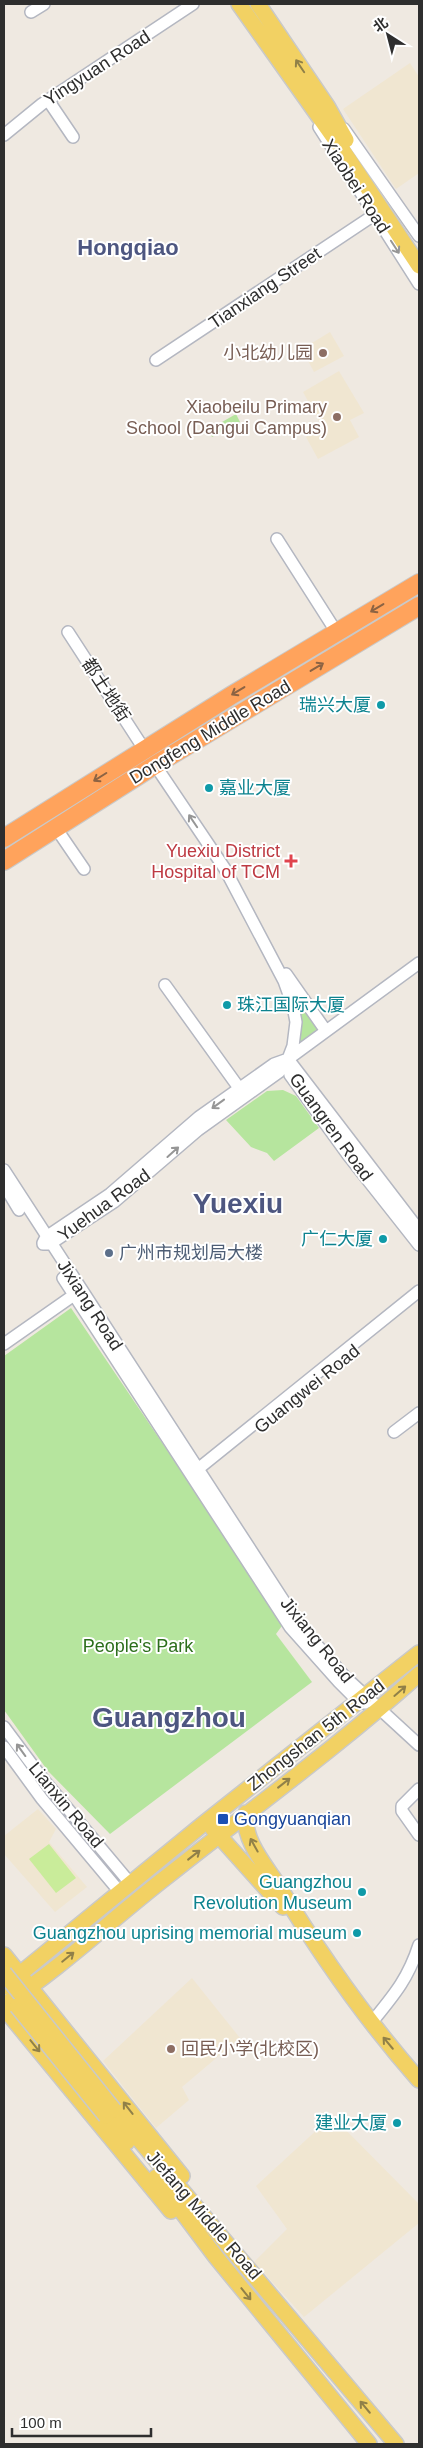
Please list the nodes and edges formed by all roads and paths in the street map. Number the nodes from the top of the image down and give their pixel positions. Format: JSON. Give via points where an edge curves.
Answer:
{"nodes":[{"id":1,"x":44,"y":4,"type":"edge"},
{"id":2,"x":193,"y":4,"type":"edge"},
{"id":3,"x":239,"y":4,"type":"edge"},
{"id":4,"x":258,"y":4,"type":"edge"},
{"id":5,"x":32,"y":12,"type":"dead end"},
{"id":6,"x":296,"y":86,"type":"junction"},
{"id":7,"x":48,"y":100,"type":"junction"},
{"id":8,"x":327,"y":106,"type":"junction"},
{"id":9,"x":4,"y":134,"type":"edge"},
{"id":10,"x":73,"y":137,"type":"dead end"},
{"id":11,"x":359,"y":168,"type":"junction"},
{"id":12,"x":374,"y":215,"type":"junction"},
{"id":13,"x":419,"y":236,"type":"edge"},
{"id":14,"x":419,"y":252,"type":"edge"},
{"id":15,"x":419,"y":266,"type":"edge"},
{"id":16,"x":419,"y":284,"type":"edge"},
{"id":17,"x":156,"y":360,"type":"dead end"},
{"id":18,"x":277,"y":539,"type":"dead end"},
{"id":19,"x":419,"y":583,"type":"edge"},
{"id":20,"x":419,"y":606,"type":"edge"},
{"id":21,"x":68,"y":632,"type":"dead end"},
{"id":22,"x":336,"y":633,"type":"junction"},
{"id":23,"x":144,"y":749,"type":"junction"},
{"id":24,"x":155,"y":765,"type":"junction"},
{"id":25,"x":56,"y":828,"type":"junction"},
{"id":26,"x":4,"y":838,"type":"edge"},
{"id":27,"x":4,"y":861,"type":"edge"},
{"id":28,"x":84,"y":869,"type":"dead end"},
{"id":29,"x":266,"y":946,"type":"junction"},
{"id":30,"x":419,"y":963,"type":"edge"},
{"id":31,"x":165,"y":985,"type":"dead end"},
{"id":32,"x":326,"y":1031,"type":"junction"},
{"id":33,"x":288,"y":1059,"type":"junction"},
{"id":34,"x":239,"y":1088,"type":"junction"},
{"id":35,"x":4,"y":1170,"type":"edge"},
{"id":36,"x":4,"y":1185,"type":"edge"},
{"id":37,"x":419,"y":1230,"type":"edge"},
{"id":38,"x":46,"y":1242,"type":"junction"},
{"id":39,"x":419,"y":1245,"type":"edge"},
{"id":40,"x":419,"y":1291,"type":"edge"},
{"id":41,"x":74,"y":1295,"type":"junction"},
{"id":42,"x":419,"y":1298,"type":"edge"},
{"id":43,"x":4,"y":1344,"type":"edge"},
{"id":44,"x":419,"y":1412,"type":"edge"},
{"id":45,"x":394,"y":1432,"type":"dead end"},
{"id":46,"x":197,"y":1471,"type":"junction"},
{"id":47,"x":419,"y":1653,"type":"edge"},
{"id":48,"x":419,"y":1674,"type":"edge"},
{"id":49,"x":362,"y":1699,"type":"junction"},
{"id":50,"x":381,"y":1708,"type":"junction"},
{"id":51,"x":4,"y":1726,"type":"edge"},
{"id":52,"x":419,"y":1745,"type":"edge"},
{"id":53,"x":4,"y":1746,"type":"edge"},
{"id":54,"x":419,"y":1789,"type":"edge"},
{"id":55,"x":246,"y":1813,"type":"junction"},
{"id":56,"x":202,"y":1825,"type":"junction"},
{"id":57,"x":220,"y":1835,"type":"junction"},
{"id":58,"x":419,"y":1835,"type":"edge"},
{"id":59,"x":124,"y":1887,"type":"junction"},
{"id":60,"x":306,"y":1932,"type":"junction"},
{"id":61,"x":419,"y":1945,"type":"edge"},
{"id":62,"x":4,"y":1955,"type":"edge"},
{"id":63,"x":30,"y":1988,"type":"junction"},
{"id":64,"x":7,"y":1989,"type":"edge"},
{"id":65,"x":372,"y":2022,"type":"junction"},
{"id":66,"x":419,"y":2080,"type":"edge"},
{"id":67,"x":110,"y":2113,"type":"junction"},
{"id":68,"x":230,"y":2245,"type":"junction"},
{"id":69,"x":216,"y":2257,"type":"junction"},
{"id":70,"x":369,"y":2444,"type":"edge"},
{"id":71,"x":396,"y":2444,"type":"edge"}],
"edges":[{"from":1,"to":5,"type":"street"},
{"from":2,"to":7,"type":"street","name":"Yingyuan Road"},
{"from":3,"to":6,"type":"main road","name":"Xiaobei Road"},
{"from":8,"to":4,"type":"main road","name":"Xiaobei Road","one_way":true},
{"from":6,"to":11,"type":"main road","name":"Xiaobei Road"},
{"from":6,"to":12,"type":"street","name":"Xiaobei Road"},
{"from":7,"to":9,"type":"street","name":"Yingyuan Road"},
{"from":7,"to":10,"type":"street"},
{"from":8,"to":11,"type":"main road","name":"Xiaobei Road"},
{"from":8,"to":13,"type":"street","name":"Xiaobei Road"},
{"from":11,"to":14,"type":"main road","name":"Xiaobei Road"},
{"from":11,"to":15,"type":"main road","name":"Xiaobei Road"},
{"from":12,"to":16,"type":"street","name":"Xiaobei Road","one_way":true},
{"from":12,"to":17,"type":"street","name":"Tianxiang Street"},
{"from":18,"to":22,"type":"street"},
{"from":19,"to":22,"type":"highway","name":"Dongfeng Middle Road","one_way":true},
{"from":24,"to":20,"type":"highway","name":"Dongfeng Middle Road","one_way":true},
{"from":21,"to":23,"type":"street","name":"都土地街"},
{"from":22,"to":23,"type":"highway","name":"Dongfeng Middle Road","one_way":true},
{"from":23,"to":26,"type":"highway","name":"Dongfeng Middle Road","one_way":true},
{"from":24,"to":25,"type":"highway","name":"Dongfeng Middle Road"},
{"from":29,"to":24,"type":"street","one_way":true,"via":[[225,869]]},
{"from":25,"to":27,"type":"highway","name":"Dongfeng Middle Road"},
{"from":25,"to":28,"type":"street"},
{"from":29,"to":32,"type":"street"},
{"from":29,"to":33,"type":"street","via":[[293,1006],[295,1034]]},
{"from":30,"to":32,"type":"street","name":"Yuehua Road"},
{"from":31,"to":34,"type":"street"},
{"from":32,"to":33,"type":"street","name":"Yuehua Road"},
{"from":33,"to":34,"type":"street","name":"Yuehua Road","via":[[274,1064]]},
{"from":33,"to":37,"type":"street","name":"Guangren Road"},
{"from":38,"to":33,"type":"street","name":"Yuehua Road","one_way":true,"via":[[128,1192],[198,1130],[279,1072]]},
{"from":33,"to":39,"type":"street","name":"Guangren Road","via":[[288,1068],[295,1083]]},
{"from":34,"to":38,"type":"street","name":"Yuehua Road","one_way":true},
{"from":35,"to":38,"type":"street","name":"Jixiang Road"},
{"from":36,"to":38,"type":"street","name":"Jixiang Road"},
{"from":38,"to":41,"type":"street","name":"Jixiang Road"},
{"from":38,"to":46,"type":"street","name":"Jixiang Road"},
{"from":40,"to":46,"type":"street","name":"Guangwei Road"},
{"from":41,"to":43,"type":"street"},
{"from":41,"to":46,"type":"street","name":"Jixiang Road"},
{"from":42,"to":46,"type":"street","name":"Guangwei Road","via":[[255,1432]]},
{"from":44,"to":45,"type":"street"},
{"from":46,"to":49,"type":"street","name":"Jixiang Road","via":[[300,1626]]},
{"from":47,"to":49,"type":"main road","name":"Zhongshan 5th Road"},
{"from":50,"to":48,"type":"main road","name":"Zhongshan 5th Road","one_way":true},
{"from":49,"to":50,"type":"street","name":"Jixiang Road"},
{"from":49,"to":56,"type":"main road","name":"Zhongshan 5th Road"},
{"from":50,"to":52,"type":"street","name":"Jixiang Road"},
{"from":55,"to":50,"type":"main road","name":"Zhongshan 5th Road","one_way":true},
{"from":59,"to":51,"type":"street","name":"Lianxin Road","one_way":true},
{"from":53,"to":59,"type":"street","name":"Lianxin Road","via":[[42,1799]]},
{"from":54,"to":58,"type":"street","via":[[402,1806],[402,1811]]},
{"from":55,"to":57,"type":"main road","name":"Zhongshan 5th Road"},
{"from":60,"to":55,"type":"main road","one_way":true,"via":[[252,1843],[245,1821]]},
{"from":56,"to":57,"type":"main road"},
{"from":56,"to":59,"type":"main road","name":"Zhongshan 5th Road"},
{"from":57,"to":60,"type":"main road"},
{"from":63,"to":57,"type":"main road","name":"Zhongshan 5th Road","one_way":true},
{"from":59,"to":64,"type":"main road","name":"Zhongshan 5th Road"},
{"from":60,"to":65,"type":"main road"},
{"from":61,"to":65,"type":"street","via":[[413,1966]]},
{"from":62,"to":64,"type":"main road"},
{"from":63,"to":64,"type":"main road","name":"Zhongshan 5th Road"},
{"from":63,"to":64,"type":"main road"},
{"from":68,"to":63,"type":"main road","one_way":true,"via":[[162,2150]]},
{"from":64,"to":67,"type":"main road","name":"Jiefang Middle Road","bridge":true},
{"from":64,"to":69,"type":"main road","one_way":true,"via":[[138,2173]]},
{"from":66,"to":65,"type":"main road","one_way":true},
{"from":67,"to":68,"type":"main road","name":"Jiefang Middle Road"},
{"from":67,"to":69,"type":"main road","name":"Jiefang Middle Road"},
{"from":71,"to":68,"type":"main road","name":"Jiefang Middle Road","one_way":true},
{"from":69,"to":70,"type":"main road","name":"Jiefang Middle Road","one_way":true}]}
